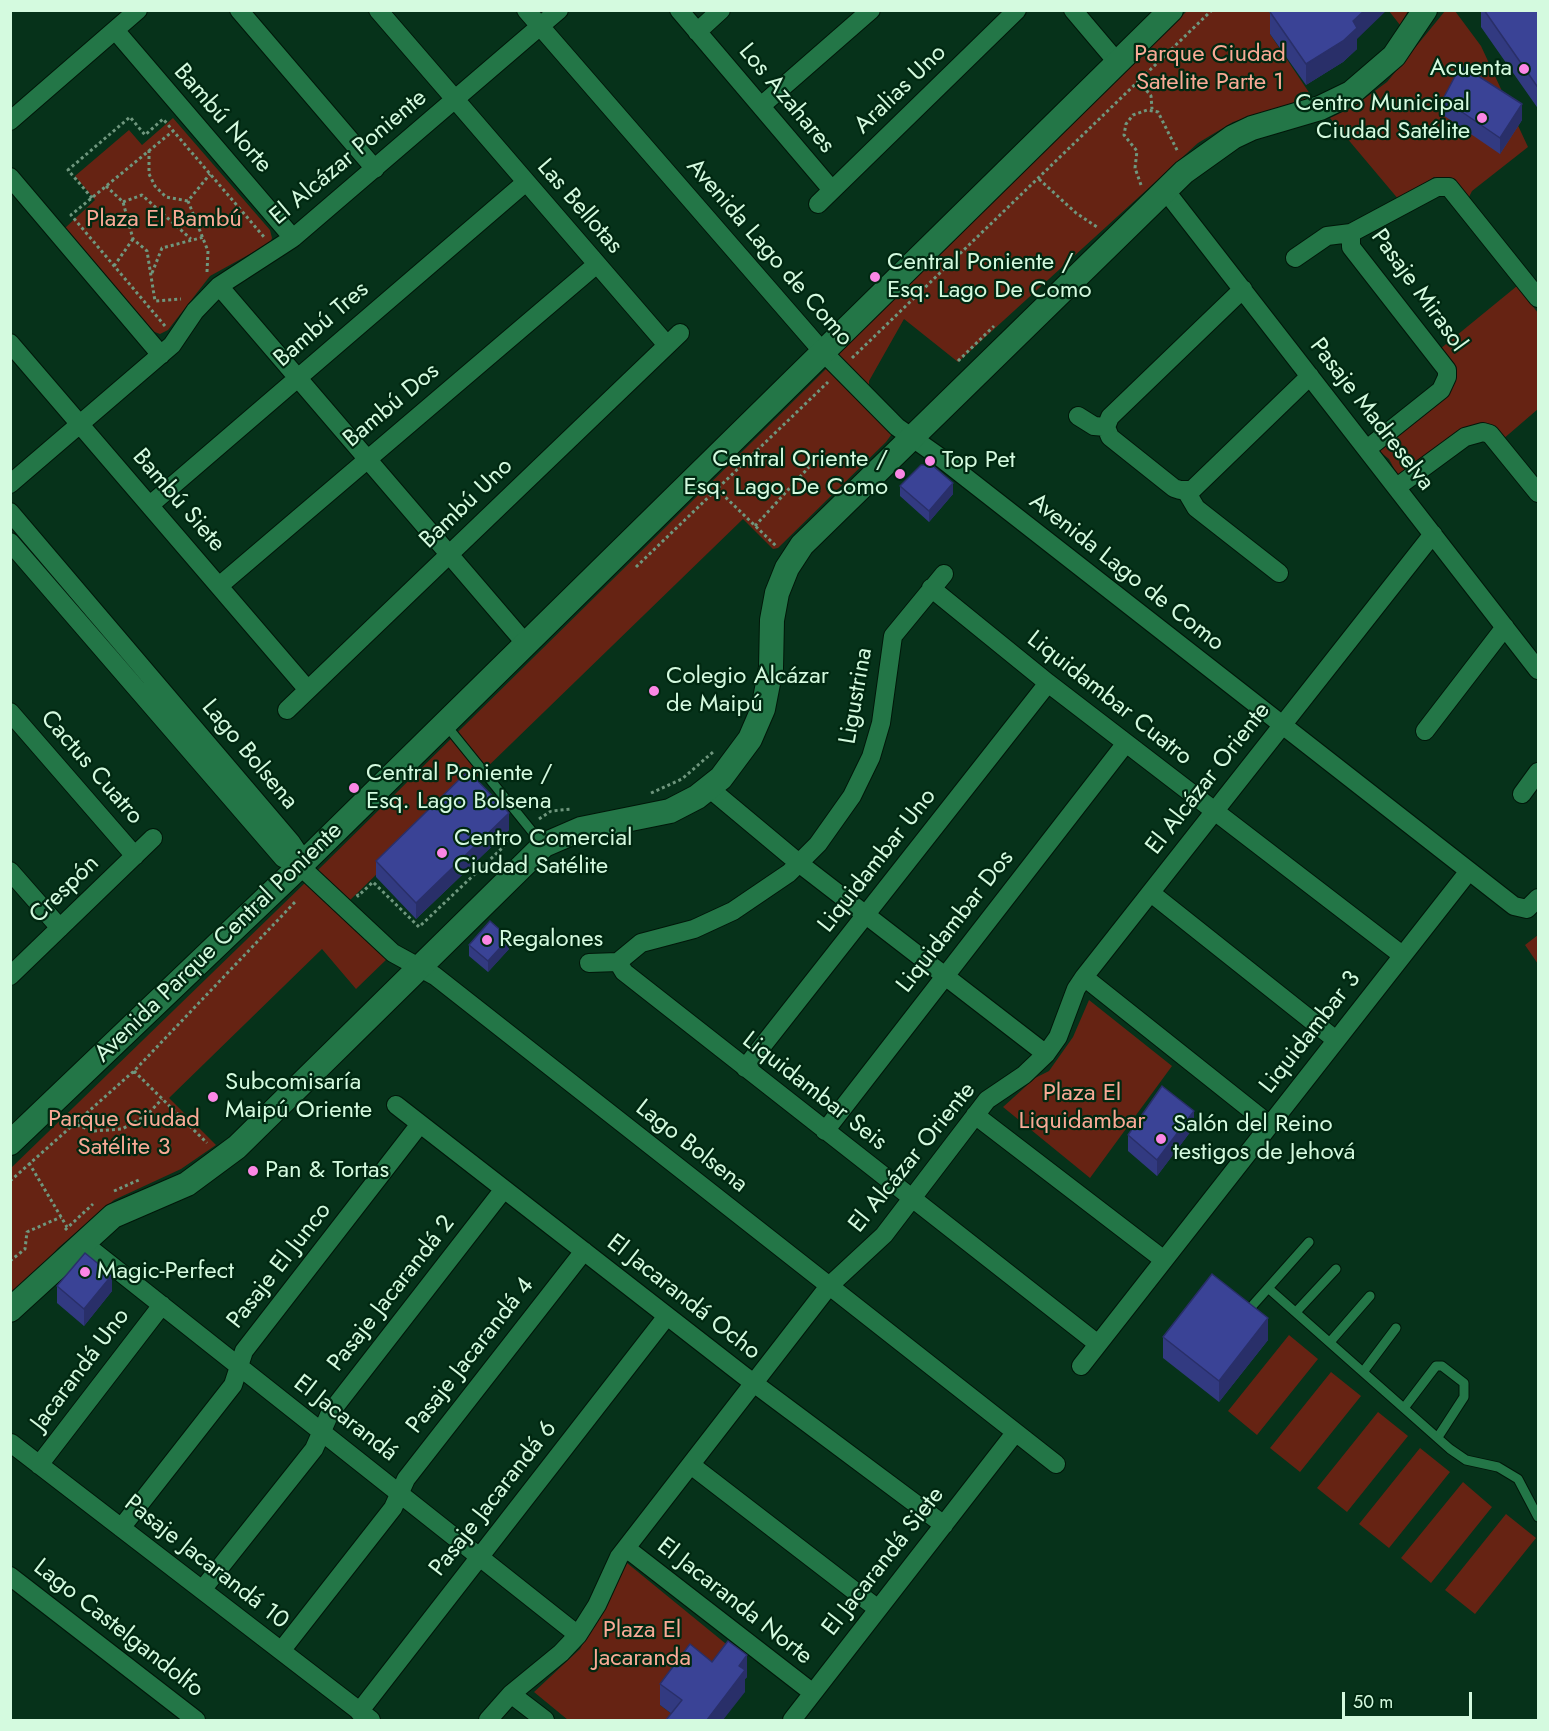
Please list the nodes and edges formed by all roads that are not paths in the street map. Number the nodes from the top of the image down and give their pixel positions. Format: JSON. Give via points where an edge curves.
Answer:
{"nodes":[{"id":1,"x":138,"y":10,"type":"edge"},
{"id":2,"x":239,"y":10,"type":"edge"},
{"id":3,"x":378,"y":10,"type":"edge"},
{"id":4,"x":526,"y":10,"type":"edge"},
{"id":5,"x":559,"y":10,"type":"edge"},
{"id":6,"x":679,"y":10,"type":"edge"},
{"id":7,"x":721,"y":10,"type":"edge"},
{"id":8,"x":871,"y":10,"type":"edge"},
{"id":9,"x":1017,"y":10,"type":"edge"},
{"id":10,"x":1073,"y":10,"type":"edge"},
{"id":11,"x":1171,"y":10,"type":"edge"},
{"id":12,"x":1425,"y":10,"type":"edge"},
{"id":13,"x":540,"y":27,"type":"junction"},
{"id":14,"x":115,"y":30,"type":"junction"},
{"id":15,"x":697,"y":32,"type":"junction"},
{"id":16,"x":1117,"y":62,"type":"junction"},
{"id":17,"x":455,"y":100,"type":"junction"},
{"id":18,"x":761,"y":106,"type":"junction"},
{"id":19,"x":10,"y":121,"type":"edge"},
{"id":20,"x":375,"y":169,"type":"junction"},
{"id":21,"x":10,"y":177,"type":"edge"},
{"id":22,"x":526,"y":182,"type":"junction"},
{"id":23,"x":1154,"y":189,"type":"junction"},
{"id":24,"x":832,"y":190,"type":"junction"},
{"id":25,"x":818,"y":204,"type":"dead end"},
{"id":26,"x":1351,"y":233,"type":"junction"},
{"id":27,"x":293,"y":238,"type":"junction"},
{"id":28,"x":1295,"y":258,"type":"dead end"},
{"id":29,"x":597,"y":264,"type":"junction"},
{"id":30,"x":218,"y":277,"type":"junction"},
{"id":31,"x":1243,"y":289,"type":"junction"},
{"id":32,"x":1539,"y":298,"type":"edge"},
{"id":33,"x":674,"y":339,"type":"joint"},
{"id":34,"x":10,"y":343,"type":"edge"},
{"id":35,"x":823,"y":352,"type":"junction"},
{"id":36,"x":161,"y":355,"type":"junction"},
{"id":37,"x":1310,"y":376,"type":"junction"},
{"id":38,"x":298,"y":378,"type":"junction"},
{"id":39,"x":1078,"y":416,"type":"dead end"},
{"id":40,"x":80,"y":424,"type":"junction"},
{"id":41,"x":1106,"y":427,"type":"junction"},
{"id":42,"x":912,"y":437,"type":"junction"},
{"id":43,"x":1367,"y":449,"type":"junction"},
{"id":44,"x":368,"y":459,"type":"junction"},
{"id":45,"x":10,"y":484,"type":"edge"},
{"id":46,"x":1396,"y":487,"type":"junction"},
{"id":47,"x":1186,"y":491,"type":"junction"},
{"id":48,"x":1539,"y":493,"type":"edge"},
{"id":49,"x":150,"y":505,"type":"junction"},
{"id":50,"x":10,"y":512,"type":"edge"},
{"id":51,"x":1433,"y":534,"type":"junction"},
{"id":52,"x":10,"y":542,"type":"edge"},
{"id":53,"x":450,"y":554,"type":"junction"},
{"id":54,"x":1279,"y":573,"type":"dead end"},
{"id":55,"x":944,"y":574,"type":"dead end"},
{"id":56,"x":219,"y":586,"type":"junction"},
{"id":57,"x":931,"y":588,"type":"junction"},
{"id":58,"x":1505,"y":627,"type":"junction"},
{"id":59,"x":526,"y":644,"type":"junction"},
{"id":60,"x":1539,"y":670,"type":"edge"},
{"id":61,"x":152,"y":679,"type":"junction"},
{"id":62,"x":1048,"y":683,"type":"junction"},
{"id":63,"x":308,"y":690,"type":"junction"},
{"id":64,"x":139,"y":691,"type":"junction"},
{"id":65,"x":287,"y":710,"type":"dead end"},
{"id":66,"x":10,"y":712,"type":"edge"},
{"id":67,"x":445,"y":723,"type":"junction"},
{"id":68,"x":1282,"y":726,"type":"junction"},
{"id":69,"x":1425,"y":731,"type":"dead end"},
{"id":70,"x":1126,"y":743,"type":"junction"},
{"id":71,"x":1539,"y":772,"type":"edge"},
{"id":72,"x":709,"y":788,"type":"junction"},
{"id":73,"x":1522,"y":794,"type":"dead end"},
{"id":74,"x":1214,"y":812,"type":"junction"},
{"id":75,"x":153,"y":837,"type":"dead end"},
{"id":76,"x":544,"y":845,"type":"junction"},
{"id":77,"x":135,"y":855,"type":"junction"},
{"id":78,"x":800,"y":864,"type":"junction"},
{"id":79,"x":10,"y":870,"type":"edge"},
{"id":80,"x":1469,"y":871,"type":"junction"},
{"id":81,"x":307,"y":873,"type":"junction"},
{"id":82,"x":1151,"y":893,"type":"junction"},
{"id":83,"x":1539,"y":898,"type":"edge"},
{"id":84,"x":867,"y":915,"type":"junction"},
{"id":85,"x":60,"y":928,"type":"junction"},
{"id":86,"x":1402,"y":956,"type":"junction"},
{"id":87,"x":618,"y":962,"type":"junction"},
{"id":88,"x":589,"y":963,"type":"dead end"},
{"id":89,"x":419,"y":967,"type":"junction"},
{"id":90,"x":10,"y":976,"type":"edge"},
{"id":91,"x":944,"y":976,"type":"junction"},
{"id":92,"x":1084,"y":977,"type":"junction"},
{"id":93,"x":1336,"y":1040,"type":"junction"},
{"id":94,"x":1046,"y":1054,"type":"junction"},
{"id":95,"x":745,"y":1068,"type":"junction"},
{"id":96,"x":396,"y":1105,"type":"dead end"},
{"id":97,"x":975,"y":1115,"type":"junction"},
{"id":98,"x":420,"y":1124,"type":"junction"},
{"id":99,"x":1270,"y":1125,"type":"junction"},
{"id":100,"x":825,"y":1131,"type":"junction"},
{"id":101,"x":10,"y":1143,"type":"edge"},
{"id":102,"x":504,"y":1189,"type":"junction"},
{"id":103,"x":912,"y":1199,"type":"junction"},
{"id":104,"x":75,"y":1234,"type":"junction"},
{"id":105,"x":1309,"y":1242,"type":"dead end"},
{"id":106,"x":584,"y":1251,"type":"junction"},
{"id":107,"x":1164,"y":1260,"type":"junction"},
{"id":108,"x":1336,"y":1269,"type":"dead end"},
{"id":109,"x":829,"y":1286,"type":"junction"},
{"id":110,"x":1268,"y":1288,"type":"junction"},
{"id":111,"x":1370,"y":1296,"type":"dead end"},
{"id":112,"x":162,"y":1305,"type":"junction"},
{"id":113,"x":1253,"y":1305,"type":"edge"},
{"id":114,"x":10,"y":1310,"type":"edge"},
{"id":115,"x":1296,"y":1312,"type":"junction"},
{"id":116,"x":667,"y":1316,"type":"junction"},
{"id":117,"x":1396,"y":1328,"type":"dead end"},
{"id":118,"x":1330,"y":1342,"type":"junction"},
{"id":119,"x":1098,"y":1344,"type":"junction"},
{"id":120,"x":239,"y":1366,"type":"junction"},
{"id":121,"x":1081,"y":1366,"type":"dead end"},
{"id":122,"x":1363,"y":1371,"type":"junction"},
{"id":123,"x":755,"y":1384,"type":"junction"},
{"id":124,"x":1404,"y":1408,"type":"junction"},
{"id":125,"x":322,"y":1432,"type":"junction"},
{"id":126,"x":1015,"y":1433,"type":"junction"},
{"id":127,"x":1438,"y":1437,"type":"junction"},
{"id":128,"x":11,"y":1443,"type":"edge"},
{"id":129,"x":1056,"y":1464,"type":"dead end"},
{"id":130,"x":39,"y":1465,"type":"junction"},
{"id":131,"x":691,"y":1465,"type":"junction"},
{"id":132,"x":400,"y":1494,"type":"junction"},
{"id":133,"x":1539,"y":1517,"type":"edge"},
{"id":134,"x":944,"y":1525,"type":"junction"},
{"id":135,"x":121,"y":1528,"type":"junction"},
{"id":136,"x":626,"y":1548,"type":"junction"},
{"id":137,"x":480,"y":1557,"type":"junction"},
{"id":138,"x":10,"y":1576,"type":"edge"},
{"id":139,"x":202,"y":1590,"type":"junction"},
{"id":140,"x":878,"y":1609,"type":"junction"},
{"id":141,"x":578,"y":1635,"type":"junction"},
{"id":142,"x":281,"y":1652,"type":"junction"},
{"id":143,"x":813,"y":1693,"type":"junction"},
{"id":144,"x":511,"y":1694,"type":"junction"},
{"id":145,"x":365,"y":1716,"type":"edge"},
{"id":146,"x":196,"y":1720,"type":"edge"},
{"id":147,"x":488,"y":1720,"type":"edge"},
{"id":148,"x":545,"y":1720,"type":"edge"},
{"id":149,"x":792,"y":1720,"type":"edge"}],
"edges":[{"from":1,"to":14,"type":"street"},
{"from":2,"to":20,"type":"street"},
{"from":3,"to":17,"type":"street","name":"Las Bellotas"},
{"from":4,"to":13,"type":"street","name":"Avenida Lago de Como"},
{"from":5,"to":13,"type":"street","name":"El Alcázar Poniente"},
{"from":6,"to":15,"type":"street","name":"Los Azahares"},
{"from":7,"to":15,"type":"street"},
{"from":8,"to":18,"type":"street"},
{"from":9,"to":24,"type":"street","name":"Aralias Uno"},
{"from":10,"to":16,"type":"street"},
{"from":11,"to":16,"type":"street","name":"Avenida Parque Central Poniente"},
{"from":12,"to":23,"type":"street","via":[[1394,56],[1351,93],[1320,108],[1233,137]]},
{"from":13,"to":17,"type":"street","name":"El Alcázar Poniente"},
{"from":13,"to":35,"type":"street","name":"Avenida Lago de Como"},
{"from":14,"to":19,"type":"street"},
{"from":14,"to":27,"type":"street","name":"Bambú Norte"},
{"from":15,"to":18,"type":"street","name":"Los Azahares"},
{"from":16,"to":35,"type":"street","name":"Avenida Parque Central Poniente"},
{"from":17,"to":20,"type":"street","name":"El Alcázar Poniente"},
{"from":17,"to":22,"type":"street","name":"Las Bellotas"},
{"from":18,"to":24,"type":"street","name":"Los Azahares"},
{"from":20,"to":27,"type":"street","name":"El Alcázar Poniente"},
{"from":21,"to":36,"type":"street"},
{"from":22,"to":29,"type":"street","name":"Las Bellotas"},
{"from":22,"to":38,"type":"street","name":"Bambú Tres"},
{"from":23,"to":31,"type":"street","name":"Pasaje Madreselva"},
{"from":23,"to":42,"type":"street"},
{"from":24,"to":25,"type":"street","name":"Aralias Uno"},
{"from":26,"to":28,"type":"street","via":[[1327,236]]},
{"from":26,"to":32,"type":"street","name":"Pasaje Mirasol","via":[[1437,187],[1449,187]]},
{"from":26,"to":43,"type":"street","name":"Pasaje Mirasol","via":[[1350,247],[1447,370],[1441,390]]},
{"from":27,"to":30,"type":"street","name":"El Alcázar Poniente"},
{"from":29,"to":33,"type":"street","name":"Las Bellotas"},
{"from":29,"to":44,"type":"street","name":"Bambú Dos"},
{"from":30,"to":36,"type":"street","name":"El Alcázar Poniente"},
{"from":30,"to":38,"type":"street"},
{"from":31,"to":37,"type":"street","name":"Pasaje Madreselva"},
{"from":31,"to":41,"type":"street","via":[[1110,417]]},
{"from":33,"to":53,"type":"street","name":"Bambú Uno"},
{"from":34,"to":40,"type":"street","name":"Bambú Siete"},
{"from":35,"to":42,"type":"street","name":"Avenida Lago de Como","via":[[897,427]]},
{"from":35,"to":59,"type":"street","name":"Avenida Parque Central Poniente"},
{"from":36,"to":40,"type":"street","name":"El Alcázar Poniente"},
{"from":37,"to":43,"type":"street","name":"Pasaje Madreselva"},
{"from":37,"to":47,"type":"street","via":[[1197,486]]},
{"from":38,"to":44,"type":"street"},
{"from":38,"to":49,"type":"street","name":"Bambú Tres"},
{"from":39,"to":41,"type":"street","via":[[1094,426]]},
{"from":40,"to":45,"type":"street","name":"El Alcázar Poniente"},
{"from":40,"to":49,"type":"street","name":"Bambú Siete"},
{"from":41,"to":47,"type":"street","via":[[1110,436],[1174,488]]},
{"from":42,"to":68,"type":"street","name":"Avenida Lago de Como"},
{"from":42,"to":72,"type":"street","via":[[794,556],[781,580],[774,606],[771,668],[763,709],[741,754]]},
{"from":43,"to":46,"type":"street","name":"Pasaje Madreselva"},
{"from":44,"to":53,"type":"street"},
{"from":44,"to":56,"type":"street","name":"Bambú Dos"},
{"from":46,"to":48,"type":"street","via":[[1465,437],[1483,432],[1490,434]]},
{"from":46,"to":51,"type":"street","name":"Pasaje Madreselva"},
{"from":47,"to":54,"type":"street","via":[[1196,508]]},
{"from":49,"to":56,"type":"street","name":"Bambú Siete"},
{"from":50,"to":61,"type":"street","name":"Lago Bolsena"},
{"from":51,"to":58,"type":"street","name":"Pasaje Madreselva"},
{"from":51,"to":68,"type":"street","name":"El Alcázar Oriente"},
{"from":52,"to":64,"type":"street","name":"Lago Bolsena"},
{"from":53,"to":59,"type":"street"},
{"from":53,"to":63,"type":"street","name":"Bambú Uno"},
{"from":55,"to":57,"type":"street","name":"Ligustrina"},
{"from":56,"to":63,"type":"street","name":"Bambú Siete"},
{"from":57,"to":62,"type":"street","name":"Liquidambar Cuatro"},
{"from":57,"to":78,"type":"street","name":"Ligustrina","via":[[893,636],[881,723],[862,777],[838,818]]},
{"from":58,"to":60,"type":"street","name":"Pasaje Madreselva"},
{"from":58,"to":69,"type":"street"},
{"from":59,"to":67,"type":"street","name":"Avenida Parque Central Poniente"},
{"from":61,"to":64,"type":"street"},
{"from":61,"to":81,"type":"street","name":"Lago Bolsena","via":[[291,842]]},
{"from":62,"to":70,"type":"street","name":"Liquidambar Cuatro"},
{"from":62,"to":84,"type":"street","name":"Liquidambar Uno"},
{"from":63,"to":65,"type":"street","name":"Bambú Uno"},
{"from":64,"to":81,"type":"street","name":"Lago Bolsena","via":[[279,854]]},
{"from":66,"to":77,"type":"street","name":"Cactus Cuatro"},
{"from":67,"to":76,"type":"lane"},
{"from":67,"to":81,"type":"street","name":"Avenida Parque Central Poniente"},
{"from":68,"to":74,"type":"street","name":"El Alcázar Oriente"},
{"from":68,"to":80,"type":"street","name":"Avenida Lago de Como"},
{"from":70,"to":74,"type":"street","name":"Liquidambar Cuatro"},
{"from":70,"to":91,"type":"street","name":"Liquidambar Dos"},
{"from":71,"to":73,"type":"street"},
{"from":72,"to":76,"type":"street","via":[[670,811],[570,832]]},
{"from":72,"to":78,"type":"street"},
{"from":74,"to":82,"type":"street","name":"El Alcázar Oriente"},
{"from":74,"to":86,"type":"street","name":"Liquidambar Cuatro"},
{"from":75,"to":77,"type":"street","name":"Crespón"},
{"from":76,"to":89,"type":"street"},
{"from":77,"to":85,"type":"street","name":"Crespón"},
{"from":78,"to":84,"type":"street"},
{"from":78,"to":87,"type":"street","name":"Ligustrina","via":[[733,911],[694,929],[641,943]]},
{"from":79,"to":85,"type":"street"},
{"from":80,"to":83,"type":"street","name":"Avenida Lago de Como","via":[[1518,908],[1532,906]]},
{"from":80,"to":86,"type":"street","name":"Liquidambar 3"},
{"from":81,"to":89,"type":"street","name":"Lago Bolsena","via":[[393,953]]},
{"from":81,"to":101,"type":"street","name":"Avenida Parque Central Poniente"},
{"from":82,"to":92,"type":"street","name":"El Alcázar Oriente"},
{"from":82,"to":93,"type":"street"},
{"from":84,"to":91,"type":"street"},
{"from":84,"to":95,"type":"street","name":"Liquidambar Uno"},
{"from":85,"to":90,"type":"street","name":"Crespón"},
{"from":86,"to":93,"type":"street","name":"Liquidambar 3"},
{"from":87,"to":88,"type":"street"},
{"from":87,"to":95,"type":"street","name":"Liquidambar Seis","via":[[624,972]]},
{"from":89,"to":104,"type":"street","via":[[221,1160],[187,1184]]},
{"from":89,"to":109,"type":"street","name":"Lago Bolsena"},
{"from":91,"to":94,"type":"street"},
{"from":91,"to":100,"type":"street","name":"Liquidambar Dos"},
{"from":92,"to":94,"type":"street","name":"El Alcázar Oriente","via":[[1058,1037]]},
{"from":92,"to":99,"type":"street"},
{"from":93,"to":99,"type":"street","name":"Liquidambar 3"},
{"from":94,"to":97,"type":"street","name":"El Alcázar Oriente","via":[[1024,1075],[987,1100]]},
{"from":95,"to":100,"type":"street","name":"Liquidambar Seis"},
{"from":96,"to":98,"type":"street","name":"El Jacarandá Ocho"},
{"from":97,"to":103,"type":"street","name":"El Alcázar Oriente"},
{"from":97,"to":107,"type":"street"},
{"from":98,"to":102,"type":"street","name":"El Jacarandá Ocho"},
{"from":98,"to":120,"type":"street","name":"Pasaje El Junco","via":[[244,1351]]},
{"from":99,"to":107,"type":"street","name":"Liquidambar 3"},
{"from":100,"to":103,"type":"street","name":"Liquidambar Seis"},
{"from":102,"to":106,"type":"street","name":"El Jacarandá Ocho"},
{"from":102,"to":125,"type":"street","name":"Pasaje Jacarandá 2","via":[[330,1413]]},
{"from":103,"to":109,"type":"street","name":"El Alcázar Oriente","via":[[874,1246]]},
{"from":103,"to":119,"type":"street","name":"Liquidambar Seis"},
{"from":104,"to":112,"type":"street","name":"El Jacarandá"},
{"from":104,"to":114,"type":"street"},
{"from":105,"to":110,"type":"lane"},
{"from":106,"to":116,"type":"street","name":"El Jacarandá Ocho"},
{"from":106,"to":132,"type":"street","name":"Pasaje Jacarandá 4","via":[[406,1479]]},
{"from":107,"to":119,"type":"street","name":"Liquidambar 3"},
{"from":108,"to":115,"type":"lane"},
{"from":109,"to":123,"type":"street","name":"El Alcázar Oriente"},
{"from":109,"to":126,"type":"street","name":"Lago Bolsena"},
{"from":110,"to":113,"type":"lane"},
{"from":110,"to":115,"type":"lane"},
{"from":111,"to":118,"type":"lane"},
{"from":112,"to":120,"type":"street","name":"El Jacarandá"},
{"from":112,"to":130,"type":"street","name":"Jacarandá Uno"},
{"from":115,"to":118,"type":"lane"},
{"from":116,"to":123,"type":"street","name":"El Jacarandá Ocho"},
{"from":116,"to":137,"type":"street","name":"Pasaje Jacarandá 6"},
{"from":117,"to":122,"type":"lane"},
{"from":118,"to":122,"type":"lane"},
{"from":119,"to":121,"type":"street","name":"Liquidambar 3"},
{"from":120,"to":125,"type":"street","name":"El Jacarandá"},
{"from":120,"to":135,"type":"street","name":"Pasaje El Junco","via":[[233,1385]]},
{"from":122,"to":124,"type":"lane"},
{"from":123,"to":131,"type":"street","name":"El Alcázar Oriente"},
{"from":123,"to":134,"type":"street","name":"El Jacarandá Ocho"},
{"from":124,"to":127,"type":"lane"},
{"from":124,"to":127,"type":"lane","via":[[1436,1366],[1442,1366],[1464,1383],[1464,1397]]},
{"from":125,"to":132,"type":"street","name":"El Jacarandá"},
{"from":125,"to":139,"type":"street","name":"Pasaje Jacarandá 2","via":[[314,1449]]},
{"from":126,"to":129,"type":"street","name":"Lago Bolsena"},
{"from":126,"to":134,"type":"street","name":"El Jacarandá Siete"},
{"from":127,"to":133,"type":"lane","via":[[1466,1460],[1498,1467],[1518,1479]]},
{"from":128,"to":130,"type":"street","name":"Pasaje Jacarandá 10"},
{"from":130,"to":135,"type":"street","name":"Pasaje Jacarandá 10"},
{"from":131,"to":136,"type":"street","name":"El Alcázar Oriente"},
{"from":131,"to":140,"type":"street"},
{"from":132,"to":137,"type":"street","name":"El Jacarandá"},
{"from":132,"to":142,"type":"street","name":"Pasaje Jacarandá 4"},
{"from":134,"to":140,"type":"street","name":"El Jacarandá Siete"},
{"from":135,"to":139,"type":"street","name":"Pasaje Jacarandá 10"},
{"from":136,"to":141,"type":"street","name":"El Alcázar Oriente"},
{"from":136,"to":143,"type":"street","name":"El Jacaranda Norte"},
{"from":137,"to":141,"type":"street","name":"El Jacarandá"},
{"from":137,"to":145,"type":"street","name":"Pasaje Jacarandá 6"},
{"from":138,"to":146,"type":"street","name":"Lago Castelgandolfo"},
{"from":139,"to":142,"type":"street","name":"Pasaje Jacarandá 10"},
{"from":140,"to":143,"type":"street","name":"El Jacarandá Siete"},
{"from":141,"to":144,"type":"street","name":"El Alcázar Oriente"},
{"from":142,"to":145,"type":"street","name":"Pasaje Jacarandá 10"},
{"from":143,"to":149,"type":"street","name":"El Jacarandá Siete"},
{"from":144,"to":147,"type":"street","name":"El Alcázar Oriente"},
{"from":144,"to":148,"type":"street"}]}
